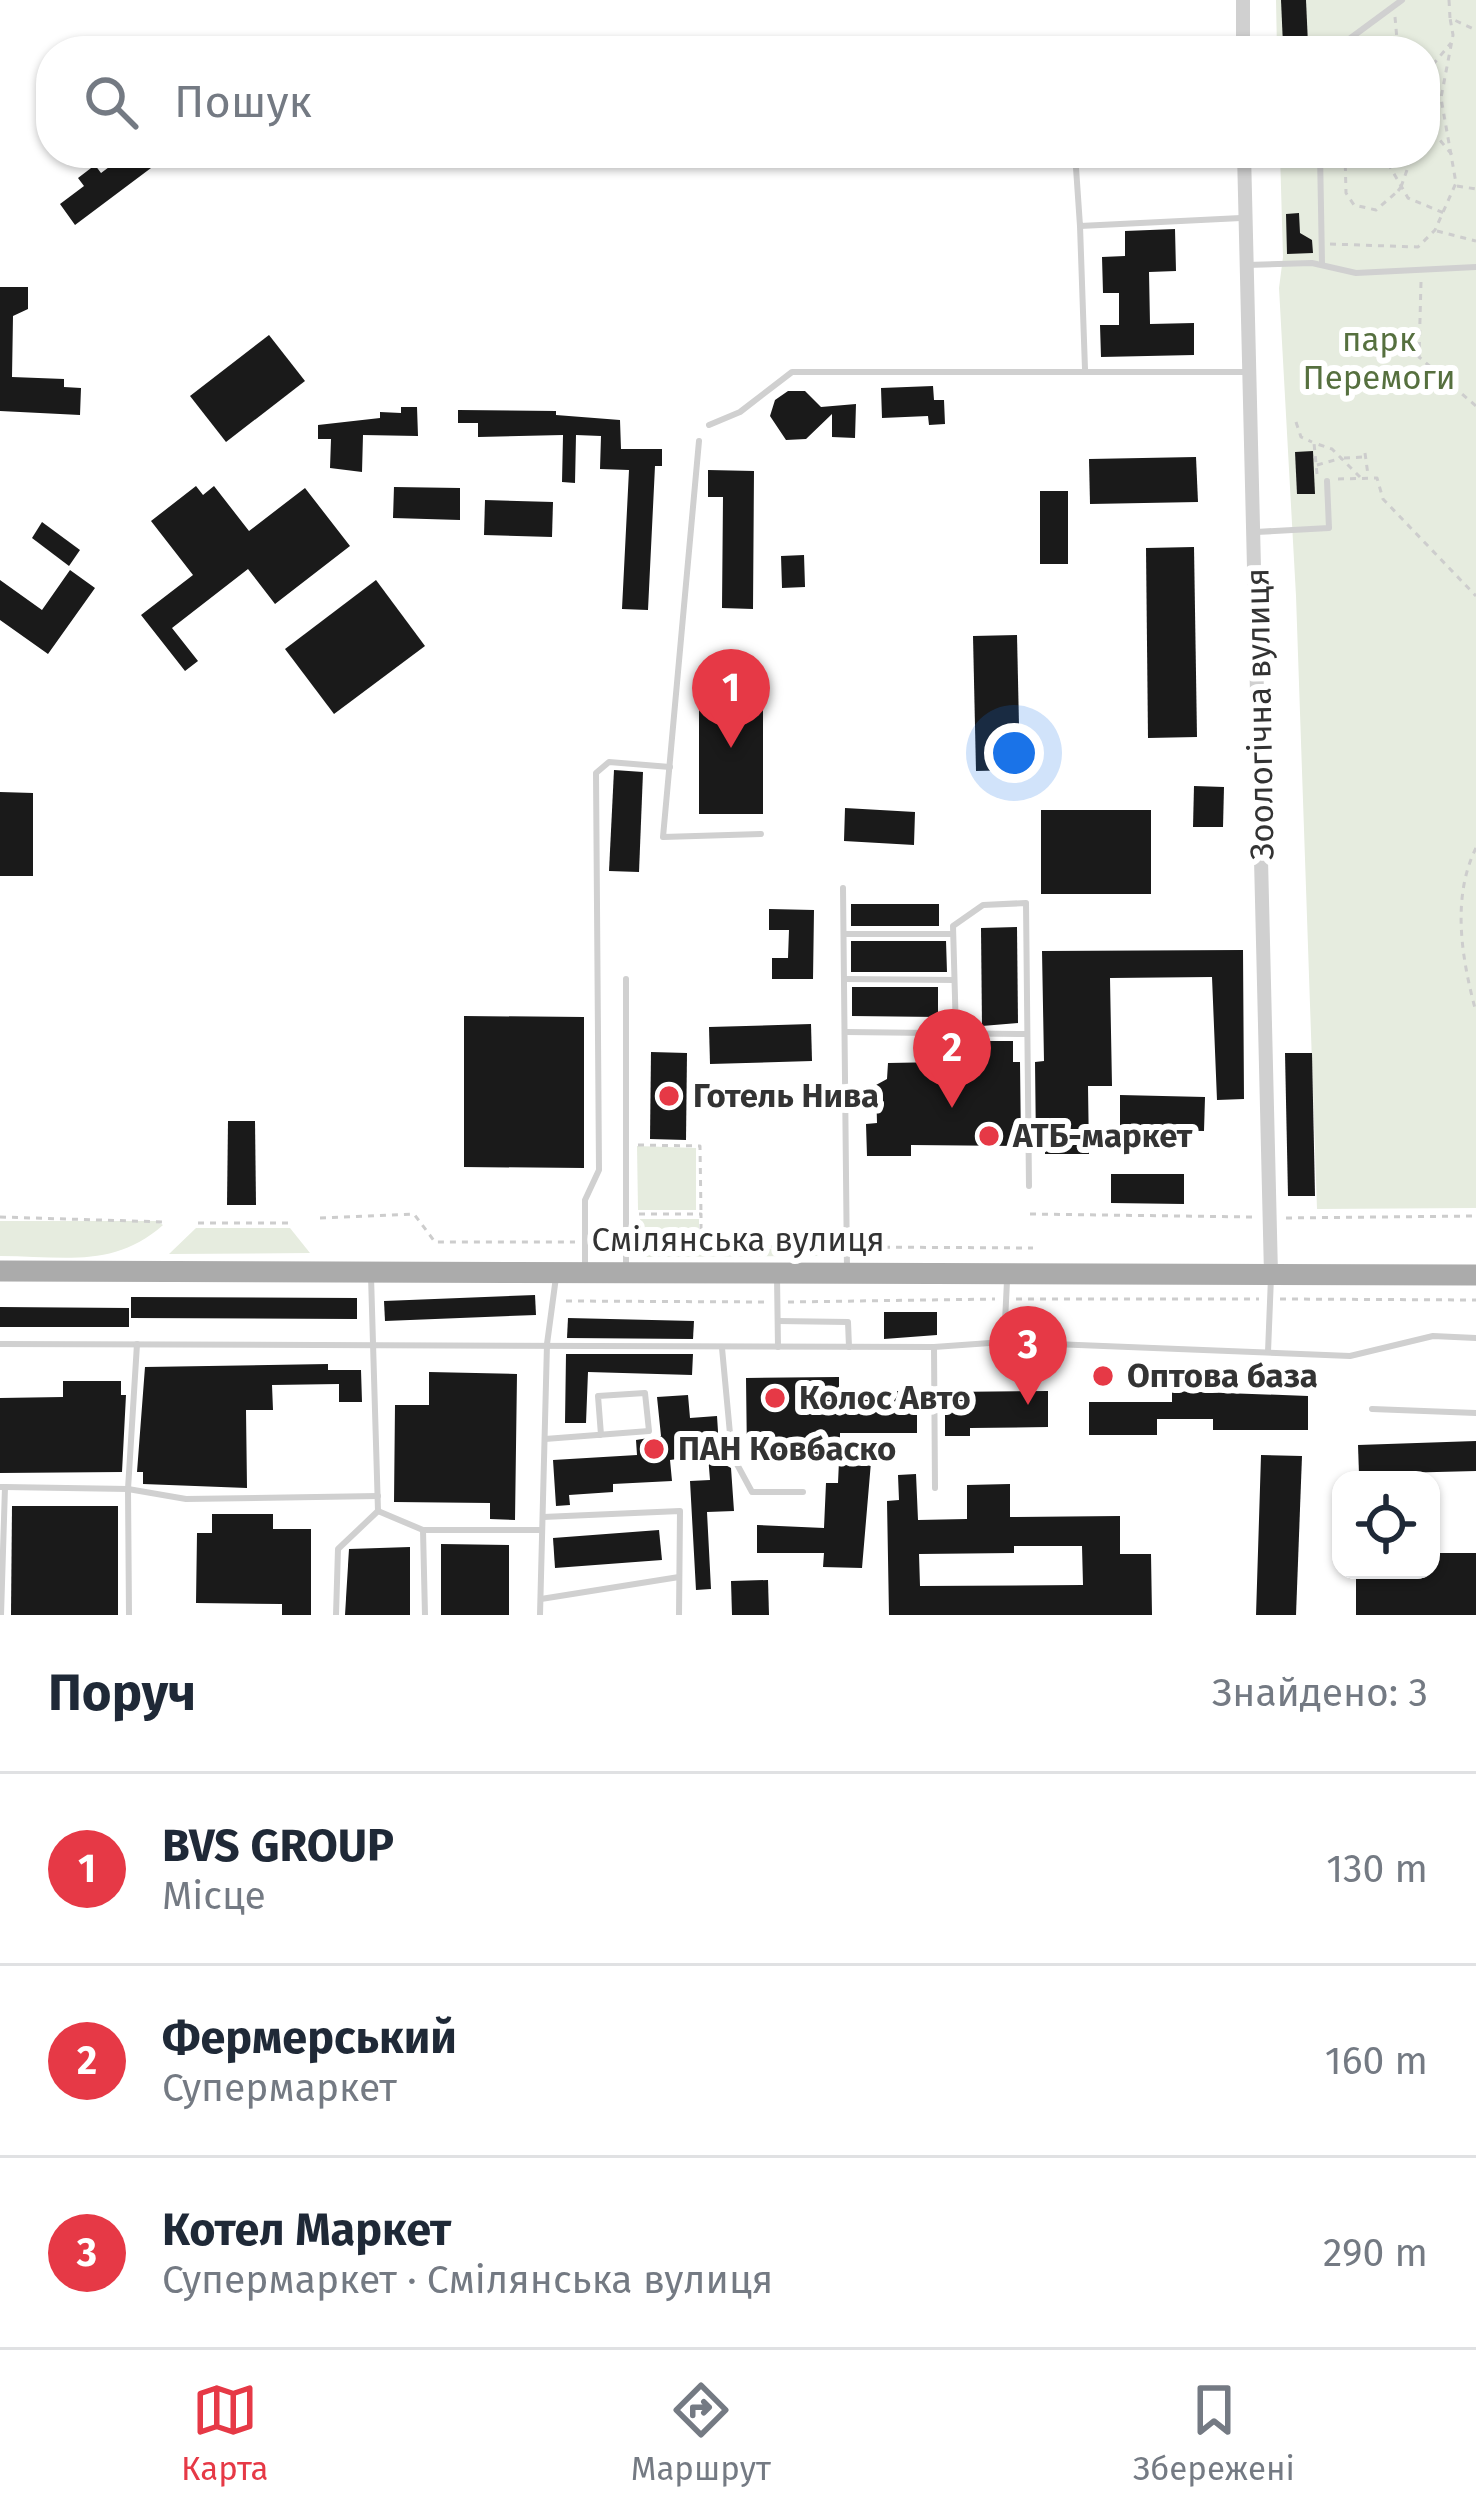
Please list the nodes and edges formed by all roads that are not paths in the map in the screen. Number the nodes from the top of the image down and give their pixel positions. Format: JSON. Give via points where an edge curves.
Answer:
{"nodes":[{"id":1,"x":1243,"y":0,"type":"edge"},
{"id":2,"x":1402,"y":0,"type":"edge"},
{"id":3,"x":1243,"y":36,"type":"edge"},
{"id":4,"x":1355,"y":36,"type":"edge"},
{"id":5,"x":1076,"y":168,"type":"edge"},
{"id":6,"x":1244,"y":168,"type":"edge"},
{"id":7,"x":1320,"y":168,"type":"edge"},
{"id":8,"x":1245,"y":218,"type":"junction"},
{"id":9,"x":1080,"y":226,"type":"junction"},
{"id":10,"x":1322,"y":264,"type":"junction"},
{"id":11,"x":1247,"y":265,"type":"junction"},
{"id":12,"x":1476,"y":267,"type":"edge"},
{"id":13,"x":1085,"y":369,"type":"junction"},
{"id":14,"x":1251,"y":372,"type":"junction"},
{"id":15,"x":709,"y":425,"type":"dead end"},
{"id":16,"x":699,"y":441,"type":"dead end"},
{"id":17,"x":1327,"y":481,"type":"road end"},
{"id":18,"x":1256,"y":532,"type":"junction"},
{"id":19,"x":670,"y":766,"type":"junction"},
{"id":20,"x":760,"y":834,"type":"dead end"},
{"id":21,"x":843,"y":888,"type":"dead end"},
{"id":22,"x":844,"y":934,"type":"junction"},
{"id":23,"x":953,"y":934,"type":"junction"},
{"id":24,"x":626,"y":979,"type":"dead end"},
{"id":25,"x":845,"y":979,"type":"junction"},
{"id":26,"x":954,"y":980,"type":"junction"},
{"id":27,"x":846,"y":1032,"type":"junction"},
{"id":28,"x":956,"y":1033,"type":"junction"},
{"id":29,"x":1028,"y":1034,"type":"junction"},
{"id":30,"x":1029,"y":1186,"type":"dead end"},
{"id":31,"x":0,"y":1271,"type":"edge"},
{"id":32,"x":556,"y":1272,"type":"junction"},
{"id":33,"x":626,"y":1272,"type":"junction"},
{"id":34,"x":371,"y":1273,"type":"junction"},
{"id":35,"x":585,"y":1273,"type":"junction"},
{"id":36,"x":777,"y":1273,"type":"junction"},
{"id":37,"x":847,"y":1274,"type":"junction"},
{"id":38,"x":1008,"y":1274,"type":"junction"},
{"id":39,"x":1271,"y":1274,"type":"junction"},
{"id":40,"x":1476,"y":1275,"type":"edge"},
{"id":41,"x":778,"y":1322,"type":"junction"},
{"id":42,"x":1476,"y":1338,"type":"edge"},
{"id":43,"x":1004,"y":1342,"type":"junction"},
{"id":44,"x":0,"y":1344,"type":"edge"},
{"id":45,"x":137,"y":1344,"type":"junction"},
{"id":46,"x":374,"y":1344,"type":"junction"},
{"id":47,"x":548,"y":1344,"type":"junction"},
{"id":48,"x":778,"y":1347,"type":"junction"},
{"id":49,"x":849,"y":1347,"type":"junction"},
{"id":50,"x":934,"y":1347,"type":"junction"},
{"id":51,"x":722,"y":1348,"type":"junction"},
{"id":52,"x":1268,"y":1352,"type":"junction"},
{"id":53,"x":1372,"y":1409,"type":"dead end"},
{"id":54,"x":1476,"y":1413,"type":"edge"},
{"id":55,"x":601,"y":1435,"type":"junction"},
{"id":56,"x":545,"y":1439,"type":"junction"},
{"id":57,"x":2,"y":1487,"type":"edge"},
{"id":58,"x":935,"y":1488,"type":"dead end"},
{"id":59,"x":128,"y":1489,"type":"junction"},
{"id":60,"x":803,"y":1492,"type":"dead end"},
{"id":61,"x":378,"y":1496,"type":"junction"},
{"id":62,"x":378,"y":1510,"type":"junction"},
{"id":63,"x":542,"y":1517,"type":"junction"},
{"id":64,"x":423,"y":1530,"type":"junction"},
{"id":65,"x":542,"y":1530,"type":"junction"},
{"id":66,"x":679,"y":1576,"type":"junction"},
{"id":67,"x":540,"y":1599,"type":"junction"},
{"id":68,"x":2,"y":1615,"type":"edge"},
{"id":69,"x":129,"y":1615,"type":"edge"},
{"id":70,"x":336,"y":1615,"type":"edge"},
{"id":71,"x":425,"y":1615,"type":"edge"},
{"id":72,"x":540,"y":1615,"type":"edge"},
{"id":73,"x":679,"y":1615,"type":"edge"}],
"edges":[{"from":1,"to":3,"type":"street"},
{"from":2,"to":4,"type":"lane"},
{"from":5,"to":9,"type":"lane"},
{"from":6,"to":8,"type":"street","name":"Зоологічна вулиця"},
{"from":7,"to":10,"type":"lane"},
{"from":8,"to":9,"type":"lane"},
{"from":8,"to":11,"type":"street","name":"Зоологічна вулиця"},
{"from":9,"to":13,"type":"lane"},
{"from":10,"to":11,"type":"lane"},
{"from":10,"to":12,"type":"lane","via":[[1351,272]]},
{"from":11,"to":14,"type":"street","name":"Зоологічна вулиця"},
{"from":13,"to":14,"type":"lane"},
{"from":13,"to":15,"type":"lane","via":[[792,372]]},
{"from":14,"to":18,"type":"street","name":"Зоологічна вулиця"},
{"from":16,"to":19,"type":"lane"},
{"from":17,"to":18,"type":"lane","via":[[1329,528]]},
{"from":18,"to":39,"type":"street","name":"Зоологічна вулиця"},
{"from":19,"to":20,"type":"lane","via":[[663,837]]},
{"from":19,"to":35,"type":"lane","via":[[609,762],[596,773],[599,1170],[585,1200]]},
{"from":21,"to":22,"type":"lane"},
{"from":22,"to":23,"type":"lane"},
{"from":22,"to":25,"type":"lane"},
{"from":23,"to":26,"type":"lane"},
{"from":23,"to":29,"type":"lane","via":[[983,905],[1026,903]]},
{"from":24,"to":33,"type":"lane"},
{"from":25,"to":26,"type":"lane"},
{"from":25,"to":27,"type":"lane"},
{"from":26,"to":28,"type":"lane"},
{"from":27,"to":28,"type":"lane"},
{"from":27,"to":37,"type":"lane"},
{"from":28,"to":29,"type":"lane"},
{"from":29,"to":30,"type":"lane"},
{"from":31,"to":34,"type":"main road","name":"Смілянська вулиця"},
{"from":32,"to":34,"type":"main road","name":"Смілянська вулиця"},
{"from":32,"to":35,"type":"main road","name":"Смілянська вулиця"},
{"from":32,"to":47,"type":"lane"},
{"from":33,"to":35,"type":"main road","name":"Смілянська вулиця"},
{"from":33,"to":36,"type":"main road","name":"Смілянська вулиця"},
{"from":34,"to":46,"type":"lane"},
{"from":36,"to":37,"type":"main road","name":"Смілянська вулиця"},
{"from":36,"to":41,"type":"lane"},
{"from":37,"to":38,"type":"main road","name":"Смілянська вулиця"},
{"from":38,"to":39,"type":"main road","name":"Смілянська вулиця"},
{"from":38,"to":43,"type":"lane"},
{"from":39,"to":40,"type":"main road","name":"Смілянська вулиця"},
{"from":39,"to":52,"type":"lane"},
{"from":41,"to":48,"type":"lane"},
{"from":41,"to":49,"type":"lane","via":[[848,1322]]},
{"from":42,"to":52,"type":"lane","via":[[1433,1336],[1351,1356]]},
{"from":43,"to":50,"type":"lane"},
{"from":43,"to":52,"type":"lane"},
{"from":44,"to":45,"type":"lane"},
{"from":45,"to":46,"type":"lane"},
{"from":45,"to":59,"type":"lane"},
{"from":46,"to":47,"type":"lane"},
{"from":46,"to":61,"type":"lane"},
{"from":47,"to":51,"type":"lane"},
{"from":47,"to":56,"type":"lane"},
{"from":48,"to":49,"type":"lane"},
{"from":48,"to":51,"type":"lane"},
{"from":49,"to":50,"type":"lane"},
{"from":50,"to":58,"type":"lane"},
{"from":51,"to":60,"type":"lane","via":[[733,1454],[752,1492]]},
{"from":53,"to":54,"type":"lane"},
{"from":55,"to":55,"type":"lane","via":[[649,1431],[645,1393],[598,1396]]},
{"from":55,"to":56,"type":"lane"},
{"from":56,"to":63,"type":"lane"},
{"from":57,"to":59,"type":"lane"},
{"from":57,"to":68,"type":"lane"},
{"from":59,"to":61,"type":"lane","via":[[186,1499]]},
{"from":59,"to":69,"type":"lane"},
{"from":61,"to":62,"type":"lane"},
{"from":62,"to":64,"type":"lane"},
{"from":62,"to":70,"type":"lane","via":[[338,1549]]},
{"from":63,"to":65,"type":"lane"},
{"from":63,"to":66,"type":"lane","via":[[680,1510]]},
{"from":64,"to":65,"type":"lane"},
{"from":64,"to":71,"type":"lane"},
{"from":65,"to":67,"type":"lane"},
{"from":66,"to":67,"type":"lane"},
{"from":66,"to":73,"type":"lane"},
{"from":67,"to":72,"type":"lane"}]}
